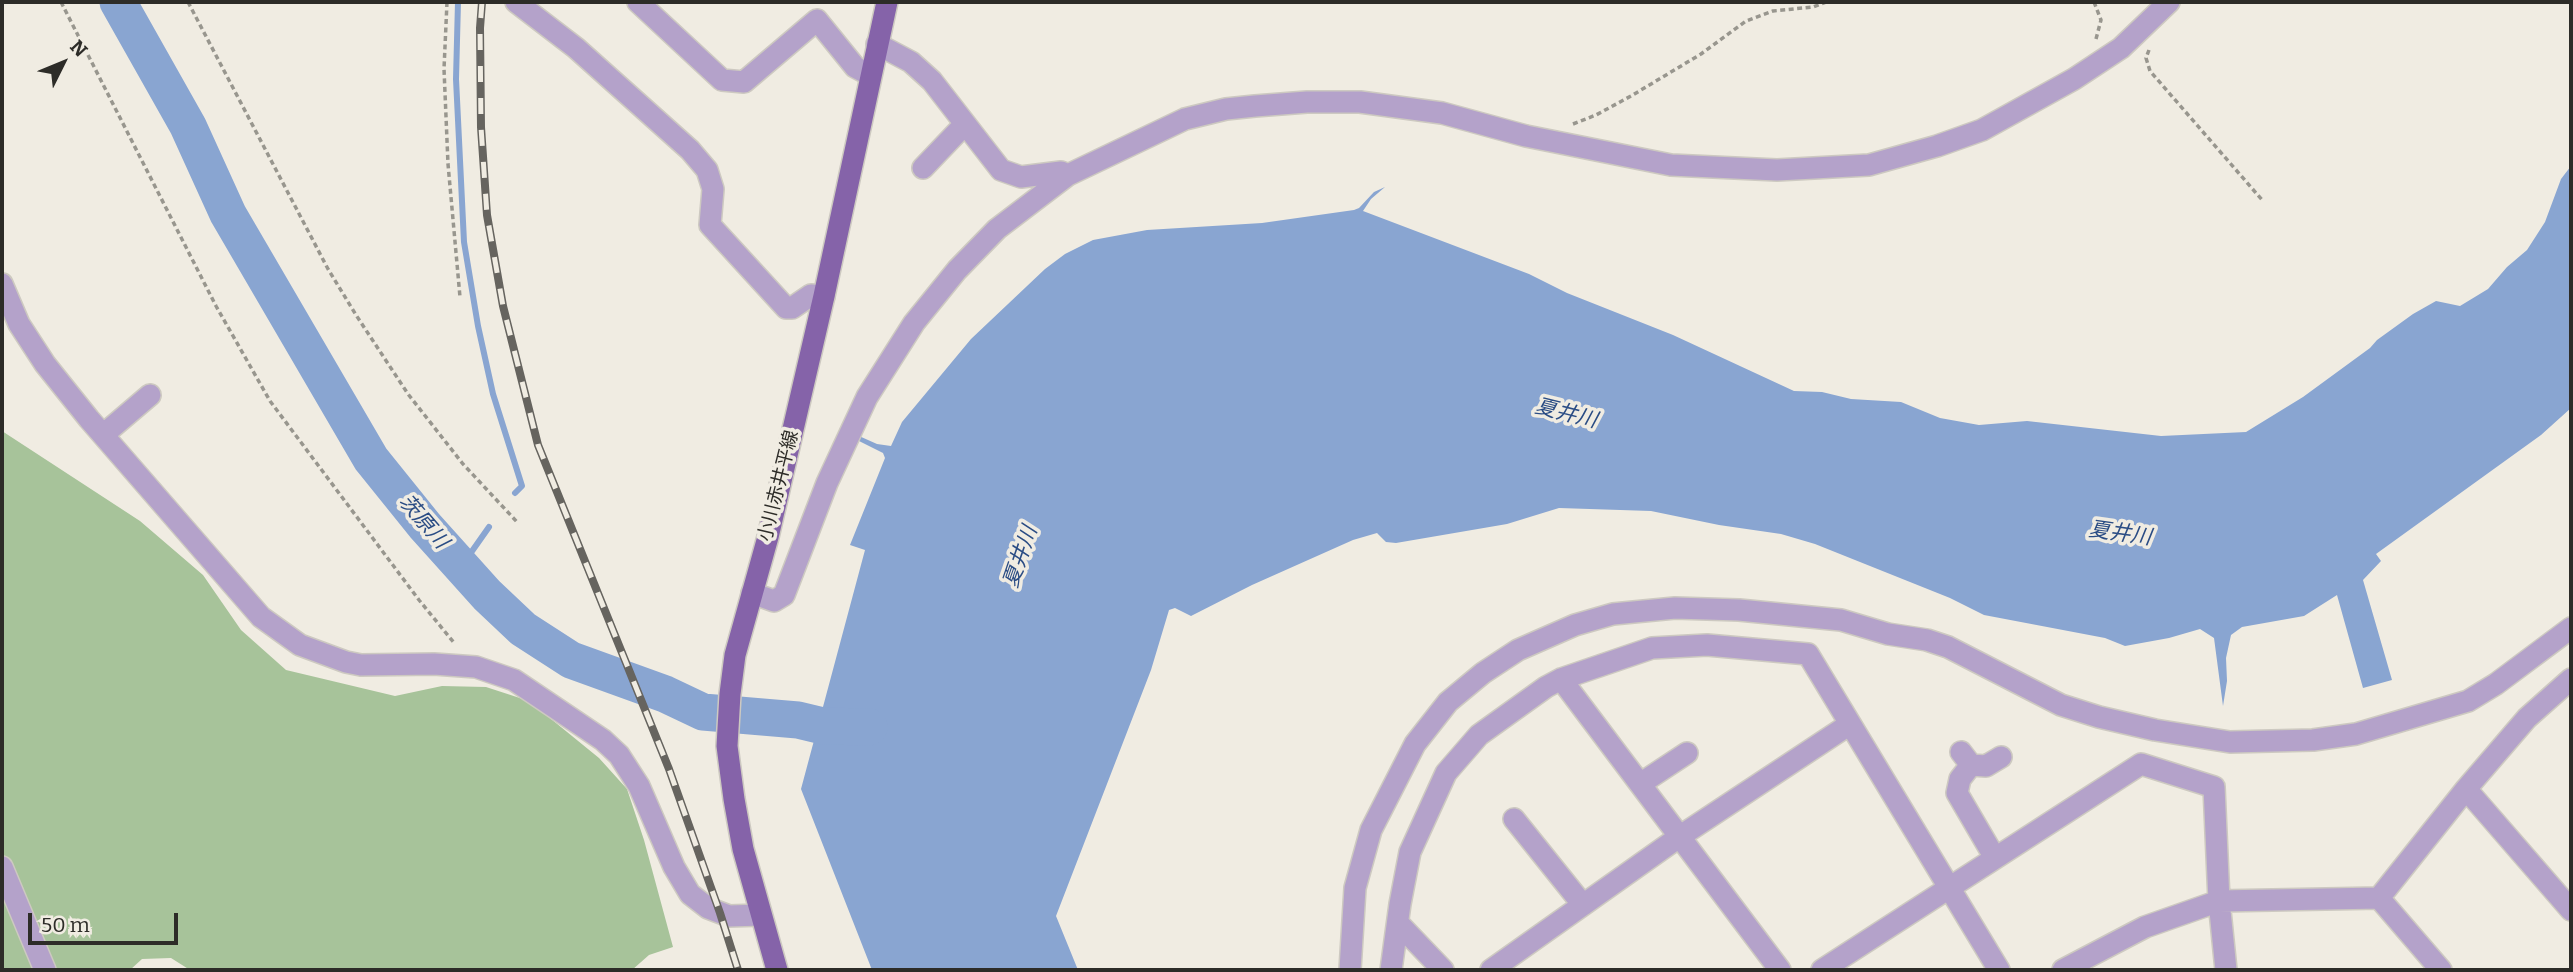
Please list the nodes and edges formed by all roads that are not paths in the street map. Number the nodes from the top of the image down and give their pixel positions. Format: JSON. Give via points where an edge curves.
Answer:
{"nodes":[{"id":1,"x":516,"y":2,"type":"edge"},
{"id":2,"x":638,"y":2,"type":"edge"},
{"id":3,"x":887,"y":2,"type":"edge"},
{"id":4,"x":2169,"y":2,"type":"edge"},
{"id":5,"x":877,"y":44,"type":"junction"},
{"id":6,"x":870,"y":75,"type":"junction"},
{"id":7,"x":965,"y":124,"type":"junction"},
{"id":8,"x":923,"y":168,"type":"dead end"},
{"id":9,"x":1068,"y":175,"type":"junction"},
{"id":10,"x":2,"y":284,"type":"edge"},
{"id":11,"x":824,"y":296,"type":"junction"},
{"id":12,"x":150,"y":395,"type":"dead end"},
{"id":13,"x":103,"y":435,"type":"junction"},
{"id":14,"x":749,"y":601,"type":"junction"},
{"id":15,"x":2571,"y":628,"type":"edge"},
{"id":16,"x":1561,"y":679,"type":"junction"},
{"id":17,"x":2569,"y":687,"type":"edge"},
{"id":18,"x":1850,"y":724,"type":"junction"},
{"id":19,"x":1687,"y":753,"type":"dead end"},
{"id":20,"x":2001,"y":757,"type":"dead end"},
{"id":21,"x":1640,"y":784,"type":"junction"},
{"id":22,"x":2466,"y":789,"type":"junction"},
{"id":23,"x":1514,"y":819,"type":"dead end"},
{"id":24,"x":1679,"y":837,"type":"junction"},
{"id":25,"x":1995,"y":858,"type":"junction"},
{"id":26,"x":2,"y":867,"type":"edge"},
{"id":27,"x":1949,"y":887,"type":"junction"},
{"id":28,"x":2379,"y":898,"type":"junction"},
{"id":29,"x":2219,"y":901,"type":"junction"},
{"id":30,"x":1583,"y":905,"type":"junction"},
{"id":31,"x":2571,"y":910,"type":"edge"},
{"id":32,"x":761,"y":915,"type":"junction"},
{"id":33,"x":1398,"y":923,"type":"junction"},
{"id":34,"x":1774,"y":968,"type":"edge"},
{"id":35,"x":45,"y":970,"type":"edge"},
{"id":36,"x":777,"y":970,"type":"edge"},
{"id":37,"x":1350,"y":970,"type":"edge"},
{"id":38,"x":1391,"y":970,"type":"edge"},
{"id":39,"x":1443,"y":970,"type":"edge"},
{"id":40,"x":1491,"y":970,"type":"edge"},
{"id":41,"x":1822,"y":970,"type":"edge"},
{"id":42,"x":1998,"y":970,"type":"edge"},
{"id":43,"x":2063,"y":970,"type":"edge"},
{"id":44,"x":2226,"y":970,"type":"edge"},
{"id":45,"x":2441,"y":970,"type":"edge"}],
"edges":[{"from":1,"to":11,"type":"street","via":[[576,48],[690,150],[707,170],[713,189],[710,225],[786,307],[811,295]]},
{"from":2,"to":6,"type":"street","via":[[722,80],[744,82],[817,20],[855,67]]},
{"from":3,"to":5,"type":"main road","name":"小川赤井平線"},
{"from":4,"to":9,"type":"street","via":[[2121,48],[2092,68],[1982,130],[1869,165],[1777,170],[1671,165],[1442,113],[1360,102],[1226,109],[1185,119]]},
{"from":5,"to":6,"type":"main road","name":"小川赤井平線"},
{"from":5,"to":7,"type":"street","via":[[921,71]]},
{"from":6,"to":11,"type":"main road","name":"小川赤井平線"},
{"from":7,"to":8,"type":"street"},
{"from":7,"to":9,"type":"street","via":[[1007,173],[1021,177]]},
{"from":9,"to":14,"type":"street","via":[[997,229],[914,323],[858,414],[784,595],[775,601]]},
{"from":10,"to":13,"type":"street","via":[[19,324],[45,364]]},
{"from":11,"to":14,"type":"main road","name":"小川赤井平線"},
{"from":12,"to":13,"type":"street"},
{"from":13,"to":32,"type":"street","via":[[261,617],[300,645],[329,657],[361,664],[469,667],[514,680],[603,740],[629,768],[690,894],[729,916]]},
{"from":14,"to":32,"type":"main road","name":"小川赤井平線","via":[[735,655],[727,746],[743,849]]},
{"from":15,"to":37,"type":"street","via":[[2468,701],[2356,734],[2230,742],[2099,717],[2061,705],[1938,643],[1841,620],[1675,608],[1613,614],[1518,650],[1448,702],[1415,744],[1371,830],[1356,888]]},
{"from":16,"to":18,"type":"street","via":[[1652,648],[1707,645],[1808,654]]},
{"from":16,"to":21,"type":"street"},
{"from":16,"to":33,"type":"street","via":[[1479,735],[1446,773],[1410,852]]},
{"from":17,"to":22,"type":"street","via":[[2527,718]]},
{"from":18,"to":24,"type":"street"},
{"from":18,"to":27,"type":"street"},
{"from":19,"to":21,"type":"street"},
{"from":20,"to":25,"type":"street","via":[[1986,766],[1966,759],[1957,793]]},
{"from":21,"to":24,"type":"street"},
{"from":22,"to":28,"type":"street"},
{"from":22,"to":31,"type":"street"},
{"from":23,"to":30,"type":"street"},
{"from":24,"to":30,"type":"street"},
{"from":24,"to":34,"type":"street"},
{"from":25,"to":27,"type":"street"},
{"from":25,"to":29,"type":"street","via":[[2141,764],[2214,787]]},
{"from":26,"to":35,"type":"street"},
{"from":27,"to":41,"type":"street"},
{"from":27,"to":42,"type":"street"},
{"from":28,"to":29,"type":"street"},
{"from":28,"to":45,"type":"street"},
{"from":29,"to":43,"type":"street","via":[[2145,927]]},
{"from":29,"to":44,"type":"street"},
{"from":30,"to":40,"type":"street"},
{"from":32,"to":36,"type":"main road","name":"小川赤井平線"},
{"from":33,"to":38,"type":"street"},
{"from":33,"to":39,"type":"street"}]}
